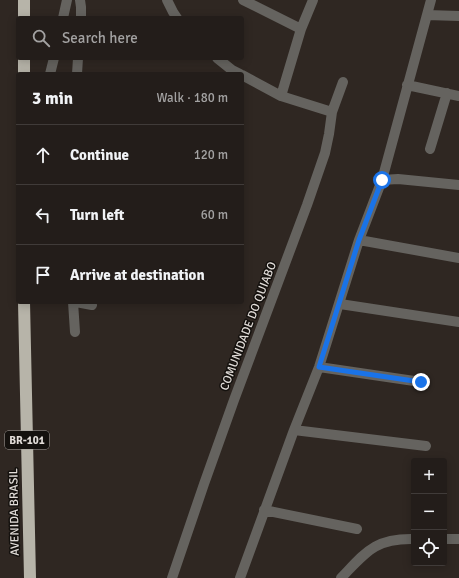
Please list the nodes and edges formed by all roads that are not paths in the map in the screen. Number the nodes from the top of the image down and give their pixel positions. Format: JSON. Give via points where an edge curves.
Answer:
{"nodes":[{"id":1,"x":24,"y":0,"type":"edge"},
{"id":2,"x":67,"y":0,"type":"edge"},
{"id":3,"x":80,"y":0,"type":"edge"},
{"id":4,"x":167,"y":0,"type":"edge"},
{"id":5,"x":243,"y":0,"type":"edge"},
{"id":6,"x":313,"y":0,"type":"edge"},
{"id":7,"x":431,"y":0,"type":"edge"},
{"id":8,"x":427,"y":15,"type":"junction"},
{"id":9,"x":24,"y":16,"type":"edge"},
{"id":10,"x":63,"y":16,"type":"edge"},
{"id":11,"x":80,"y":16,"type":"edge"},
{"id":12,"x":176,"y":16,"type":"edge"},
{"id":13,"x":459,"y":16,"type":"edge"},
{"id":14,"x":301,"y":29,"type":"junction"},
{"id":15,"x":24,"y":60,"type":"edge"},
{"id":16,"x":54,"y":60,"type":"edge"},
{"id":17,"x":78,"y":60,"type":"edge"},
{"id":18,"x":220,"y":60,"type":"edge"},
{"id":19,"x":24,"y":72,"type":"edge"},
{"id":20,"x":50,"y":72,"type":"edge"},
{"id":21,"x":78,"y":72,"type":"edge"},
{"id":22,"x":236,"y":72,"type":"edge"},
{"id":23,"x":244,"y":77,"type":"edge"},
{"id":24,"x":343,"y":82,"type":"dead end"},
{"id":25,"x":407,"y":85,"type":"junction"},
{"id":26,"x":447,"y":93,"type":"junction"},
{"id":27,"x":281,"y":96,"type":"junction"},
{"id":28,"x":459,"y":96,"type":"edge"},
{"id":29,"x":332,"y":112,"type":"junction"},
{"id":30,"x":430,"y":149,"type":"dead end"},
{"id":31,"x":382,"y":180,"type":"junction"},
{"id":32,"x":458,"y":183,"type":"edge"},
{"id":33,"x":359,"y":240,"type":"junction"},
{"id":34,"x":459,"y":258,"type":"edge"},
{"id":35,"x":24,"y":304,"type":"edge"},
{"id":36,"x":75,"y":304,"type":"edge"},
{"id":37,"x":86,"y":304,"type":"edge"},
{"id":38,"x":340,"y":304,"type":"junction"},
{"id":39,"x":92,"y":305,"type":"dead end"},
{"id":40,"x":459,"y":322,"type":"edge"},
{"id":41,"x":75,"y":332,"type":"dead end"},
{"id":42,"x":319,"y":367,"type":"junction"},
{"id":43,"x":421,"y":382,"type":"dead end"},
{"id":44,"x":294,"y":430,"type":"junction"},
{"id":45,"x":426,"y":446,"type":"dead end"},
{"id":46,"x":264,"y":510,"type":"junction"},
{"id":47,"x":356,"y":529,"type":"dead end"},
{"id":48,"x":411,"y":539,"type":"edge"},
{"id":49,"x":447,"y":539,"type":"edge"},
{"id":50,"x":459,"y":539,"type":"edge"},
{"id":51,"x":30,"y":578,"type":"edge"},
{"id":52,"x":172,"y":578,"type":"edge"},
{"id":53,"x":240,"y":578,"type":"edge"},
{"id":54,"x":341,"y":578,"type":"edge"}],
"edges":[{"from":1,"to":9,"type":"highway"},
{"from":2,"to":10,"type":"street"},
{"from":3,"to":11,"type":"street"},
{"from":4,"to":12,"type":"street"},
{"from":5,"to":14,"type":"street"},
{"from":6,"to":14,"type":"street"},
{"from":7,"to":8,"type":"street"},
{"from":8,"to":13,"type":"street"},
{"from":8,"to":25,"type":"street"},
{"from":14,"to":27,"type":"street"},
{"from":15,"to":19,"type":"highway"},
{"from":16,"to":20,"type":"street"},
{"from":17,"to":21,"type":"street"},
{"from":18,"to":22,"type":"street"},
{"from":23,"to":27,"type":"street"},
{"from":24,"to":29,"type":"street","name":"COMUNIDADE DO QUIABO"},
{"from":25,"to":26,"type":"street"},
{"from":25,"to":31,"type":"street"},
{"from":26,"to":28,"type":"street"},
{"from":26,"to":30,"type":"street"},
{"from":27,"to":29,"type":"street"},
{"from":29,"to":52,"type":"street","name":"COMUNIDADE DO QUIABO","via":[[325,153],[231,407]]},
{"from":31,"to":32,"type":"street"},
{"from":31,"to":33,"type":"street"},
{"from":33,"to":34,"type":"street"},
{"from":33,"to":38,"type":"street"},
{"from":35,"to":51,"type":"highway","name":"AVENIDA BRASIL","number":"BR-101"},
{"from":36,"to":41,"type":"street"},
{"from":37,"to":39,"type":"street"},
{"from":38,"to":40,"type":"street"},
{"from":38,"to":42,"type":"street"},
{"from":42,"to":43,"type":"street"},
{"from":42,"to":44,"type":"street"},
{"from":44,"to":45,"type":"street"},
{"from":44,"to":46,"type":"street"},
{"from":46,"to":47,"type":"street"},
{"from":46,"to":53,"type":"street"},
{"from":48,"to":54,"type":"street","via":[[383,542],[363,555]]},
{"from":49,"to":50,"type":"street"}]}
